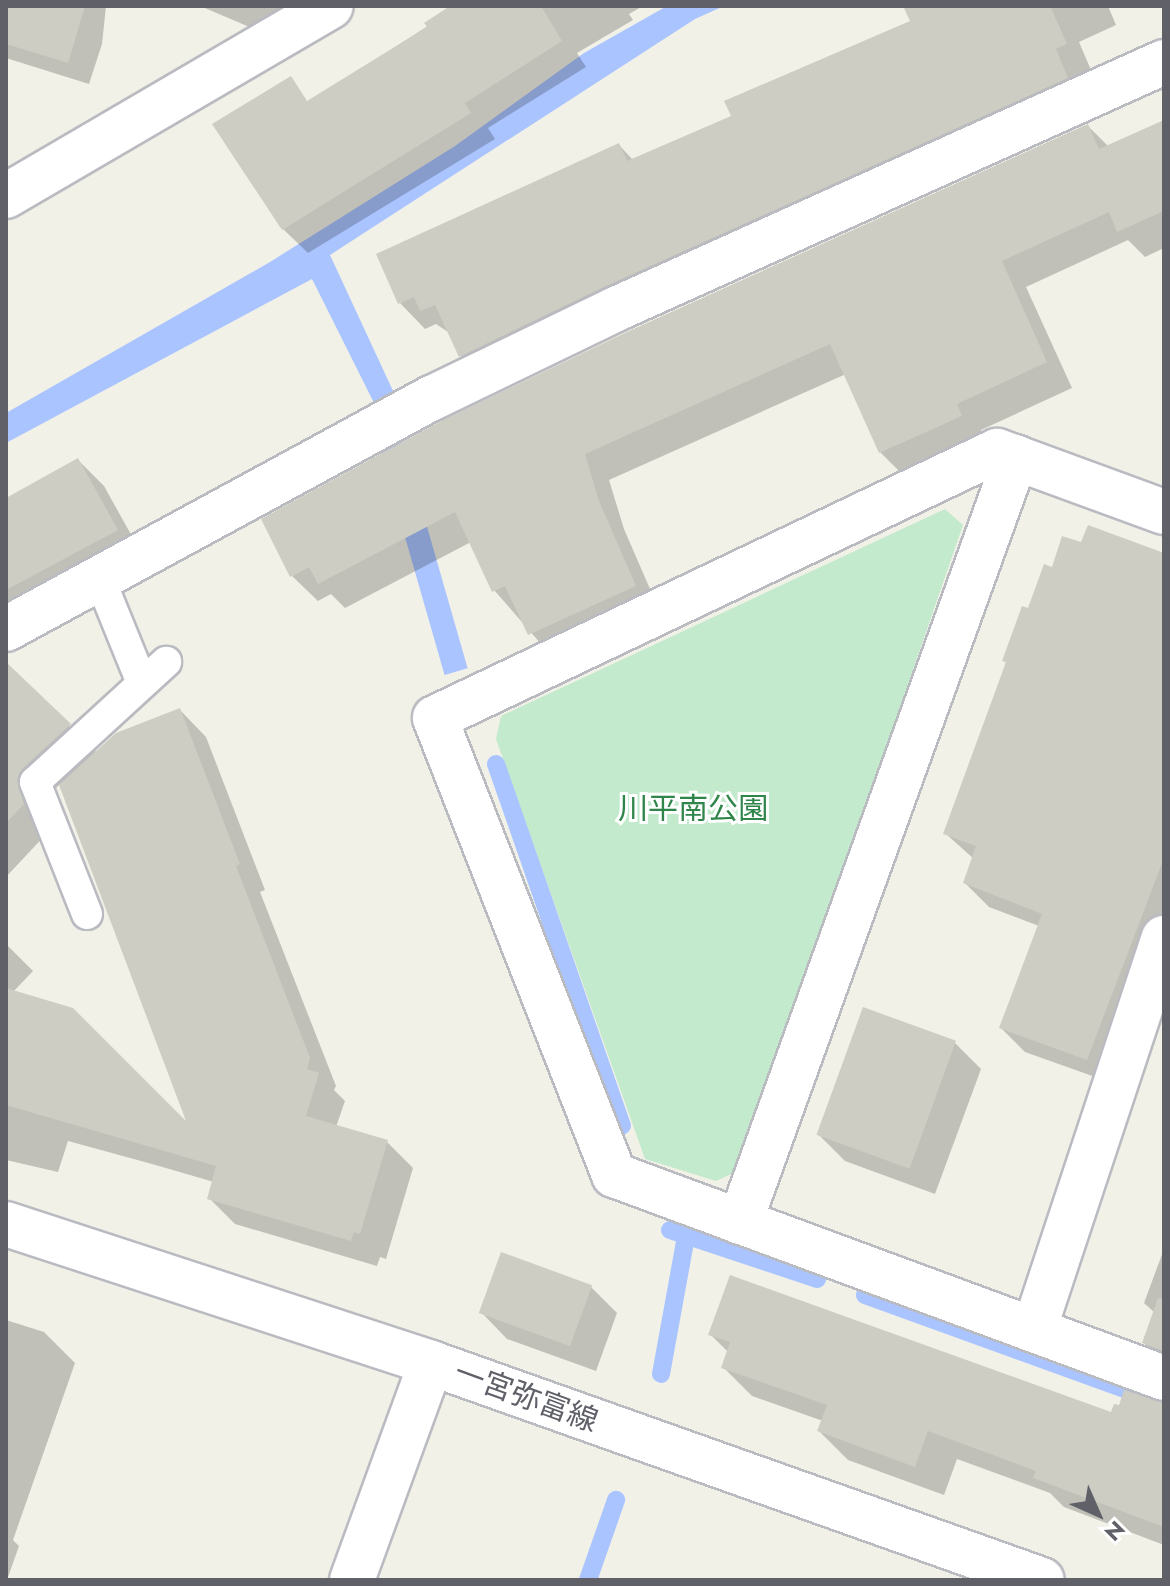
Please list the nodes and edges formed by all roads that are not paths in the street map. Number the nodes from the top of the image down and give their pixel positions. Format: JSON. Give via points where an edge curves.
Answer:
{"nodes":[{"id":1,"x":331,"y":6,"type":"edge"},
{"id":2,"x":1164,"y":62,"type":"edge"},
{"id":3,"x":6,"y":196,"type":"edge"},
{"id":4,"x":1016,"y":457,"type":"junction"},
{"id":5,"x":1164,"y":512,"type":"edge"},
{"id":6,"x":99,"y":577,"type":"junction"},
{"id":7,"x":6,"y":629,"type":"edge"},
{"id":8,"x":166,"y":662,"type":"dead end"},
{"id":9,"x":142,"y":683,"type":"junction"},
{"id":10,"x":87,"y":914,"type":"dead end"},
{"id":11,"x":1164,"y":938,"type":"edge"},
{"id":12,"x":740,"y":1222,"type":"junction"},
{"id":13,"x":6,"y":1224,"type":"edge"},
{"id":14,"x":1034,"y":1330,"type":"junction"},
{"id":15,"x":431,"y":1363,"type":"junction"},
{"id":16,"x":1164,"y":1378,"type":"edge"},
{"id":17,"x":352,"y":1580,"type":"edge"},
{"id":18,"x":1042,"y":1580,"type":"edge"}],
"edges":[{"from":1,"to":3,"type":"street"},
{"from":2,"to":6,"type":"street","via":[[616,309],[432,398]]},
{"from":4,"to":5,"type":"street"},
{"from":4,"to":12,"type":"street"},
{"from":4,"to":12,"type":"street","via":[[997,451],[435,718],[614,1175]]},
{"from":6,"to":7,"type":"street"},
{"from":6,"to":9,"type":"lane"},
{"from":8,"to":9,"type":"lane"},
{"from":9,"to":10,"type":"lane","via":[[35,782]]},
{"from":11,"to":14,"type":"street"},
{"from":12,"to":14,"type":"street"},
{"from":13,"to":15,"type":"street","name":"一宮弥富線"},
{"from":14,"to":16,"type":"street"},
{"from":15,"to":17,"type":"street"},
{"from":15,"to":18,"type":"street","name":"一宮弥富線"}]}
